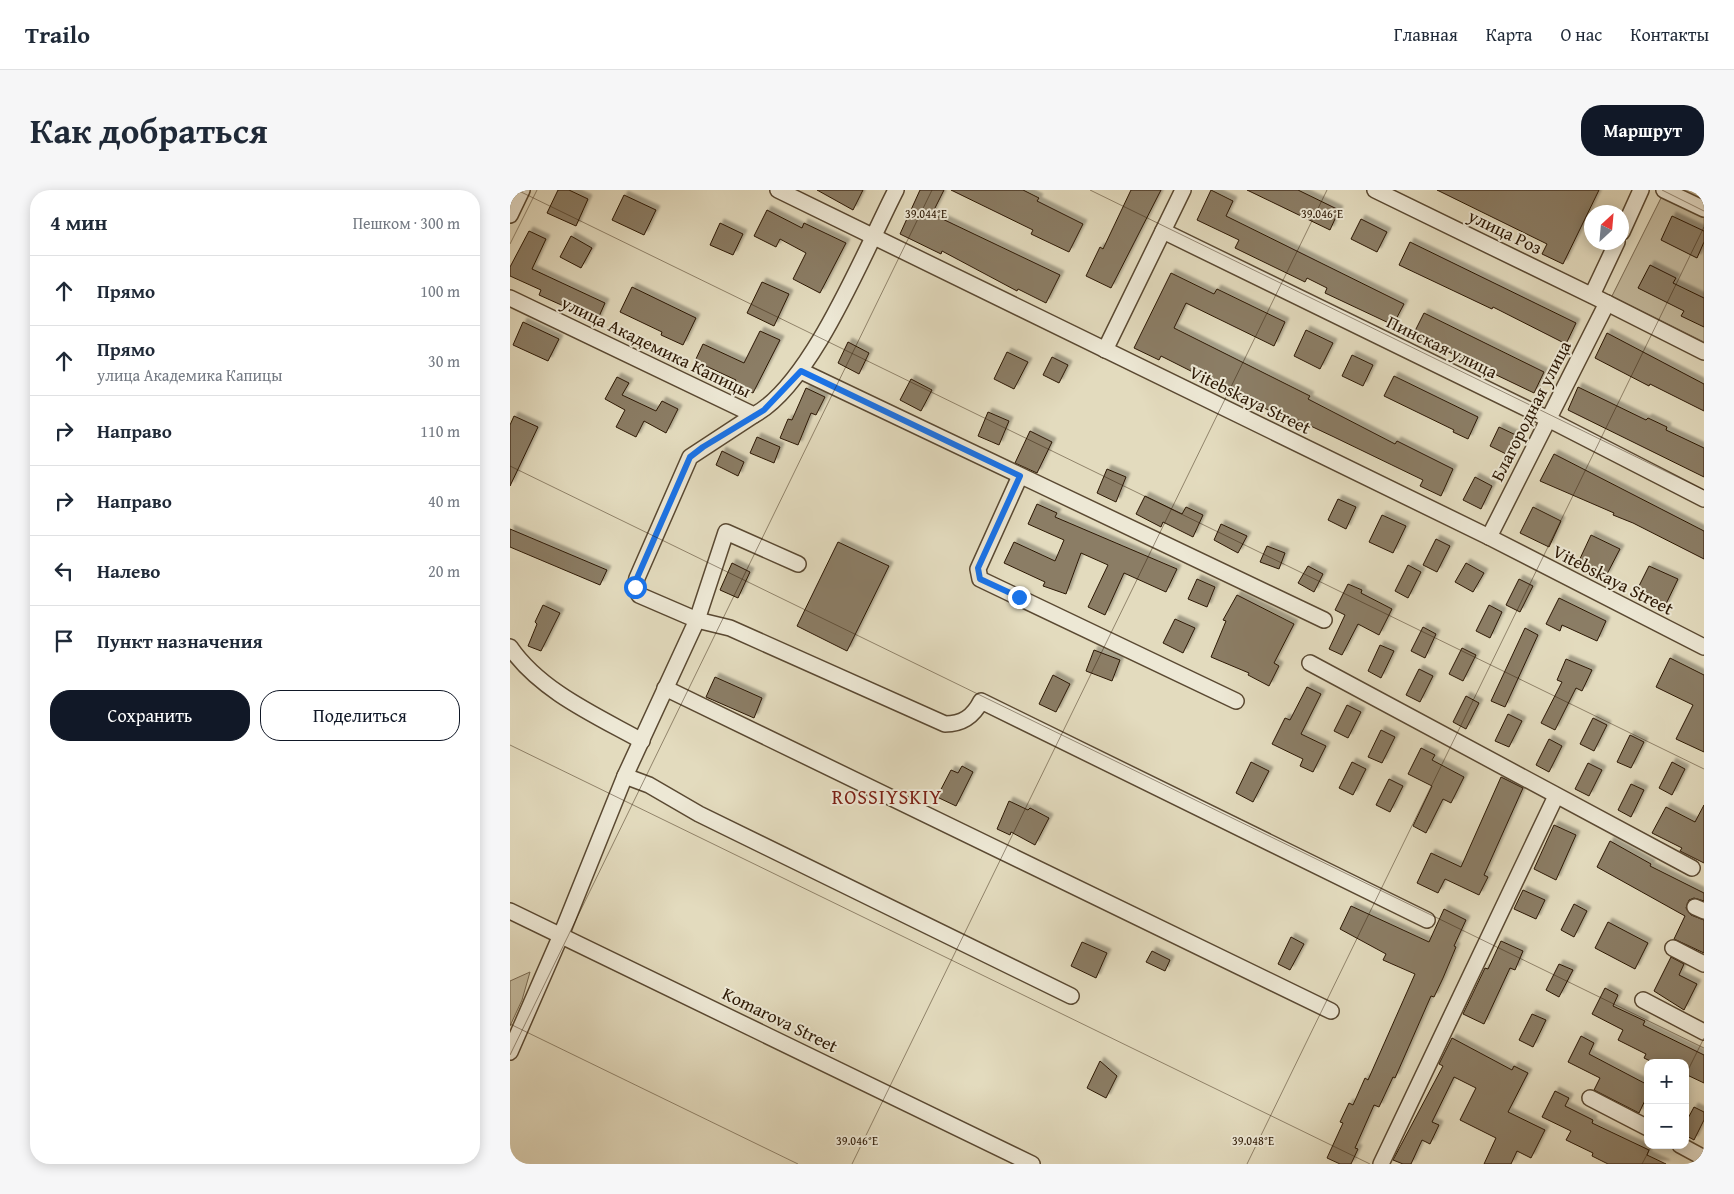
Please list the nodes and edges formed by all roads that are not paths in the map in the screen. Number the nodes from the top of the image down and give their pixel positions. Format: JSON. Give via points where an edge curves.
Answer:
{"nodes":[{"id":1,"x":522,"y":190,"type":"edge"},
{"id":2,"x":778,"y":190,"type":"edge"},
{"id":3,"x":896,"y":190,"type":"edge"},
{"id":4,"x":1183,"y":190,"type":"edge"},
{"id":5,"x":1375,"y":190,"type":"edge"},
{"id":6,"x":1641,"y":190,"type":"edge"},
{"id":7,"x":1664,"y":190,"type":"edge"},
{"id":8,"x":1704,"y":209,"type":"edge"},
{"id":9,"x":510,"y":215,"type":"edge"},
{"id":10,"x":1629,"y":217,"type":"edge"},
{"id":11,"x":1163,"y":231,"type":"junction"},
{"id":12,"x":871,"y":237,"type":"junction"},
{"id":13,"x":1613,"y":250,"type":"edge"},
{"id":14,"x":1592,"y":295,"type":"junction"},
{"id":15,"x":510,"y":298,"type":"edge"},
{"id":16,"x":1607,"y":303,"type":"junction"},
{"id":17,"x":1105,"y":350,"type":"junction"},
{"id":18,"x":1704,"y":352,"type":"edge"},
{"id":19,"x":801,"y":371,"type":"junction"},
{"id":20,"x":754,"y":415,"type":"junction"},
{"id":21,"x":1548,"y":419,"type":"junction"},
{"id":22,"x":1020,"y":476,"type":"junction"},
{"id":23,"x":1704,"y":499,"type":"edge"},
{"id":24,"x":1489,"y":537,"type":"junction"},
{"id":25,"x":798,"y":564,"type":"dead end"},
{"id":26,"x":697,"y":620,"type":"junction"},
{"id":27,"x":1324,"y":620,"type":"dead end"},
{"id":28,"x":510,"y":647,"type":"edge"},
{"id":29,"x":1704,"y":647,"type":"edge"},
{"id":30,"x":1310,"y":663,"type":"dead end"},
{"id":31,"x":666,"y":688,"type":"junction"},
{"id":32,"x":1236,"y":701,"type":"dead end"},
{"id":33,"x":642,"y":741,"type":"junction"},
{"id":34,"x":625,"y":776,"type":"junction"},
{"id":35,"x":1556,"y":796,"type":"junction"},
{"id":36,"x":1692,"y":868,"type":"dead end"},
{"id":37,"x":510,"y":911,"type":"edge"},
{"id":38,"x":1426,"y":920,"type":"dead end"},
{"id":39,"x":561,"y":935,"type":"junction"},
{"id":40,"x":1673,"y":948,"type":"dead end"},
{"id":41,"x":1704,"y":964,"type":"edge"},
{"id":42,"x":1071,"y":996,"type":"dead end"},
{"id":43,"x":1643,"y":1000,"type":"dead end"},
{"id":44,"x":1331,"y":1011,"type":"dead end"},
{"id":45,"x":1704,"y":1032,"type":"edge"},
{"id":46,"x":510,"y":1052,"type":"edge"},
{"id":47,"x":1590,"y":1098,"type":"dead end"},
{"id":48,"x":1644,"y":1126,"type":"edge"},
{"id":49,"x":1687,"y":1149,"type":"edge"},
{"id":50,"x":1704,"y":1158,"type":"edge"},
{"id":51,"x":1032,"y":1164,"type":"edge"},
{"id":52,"x":1381,"y":1164,"type":"edge"}],
"edges":[{"from":1,"to":9,"type":"street"},
{"from":2,"to":12,"type":"street","name":"Vitebskaya Street"},
{"from":3,"to":12,"type":"street","name":"улица Академика Капицы"},
{"from":4,"to":11,"type":"street"},
{"from":5,"to":14,"type":"street","name":"улица Роз"},
{"from":6,"to":10,"type":"street"},
{"from":7,"to":8,"type":"street"},
{"from":11,"to":17,"type":"street"},
{"from":11,"to":21,"type":"street","name":"Пинская улица"},
{"from":12,"to":17,"type":"street","name":"Vitebskaya Street"},
{"from":12,"to":19,"type":"street","name":"улица Академика Капицы"},
{"from":13,"to":14,"type":"street"},
{"from":14,"to":16,"type":"street","name":"улица Роз"},
{"from":15,"to":20,"type":"street","name":"улица Академика Капицы"},
{"from":16,"to":18,"type":"street"},
{"from":16,"to":21,"type":"street","name":"Благородная улица"},
{"from":17,"to":24,"type":"street","name":"Vitebskaya Street"},
{"from":19,"to":20,"type":"street","name":"улица Академика Капицы","via":[[764,410]]},
{"from":19,"to":22,"type":"street"},
{"from":20,"to":26,"type":"street","via":[[690,457],[637,578],[635,587],[639,595]]},
{"from":21,"to":23,"type":"street","name":"Пинская улица"},
{"from":21,"to":24,"type":"street","name":"Благородная улица"},
{"from":22,"to":27,"type":"street"},
{"from":22,"to":32,"type":"street","via":[[978,568],[980,579]]},
{"from":24,"to":29,"type":"street","name":"Vitebskaya Street"},
{"from":25,"to":26,"type":"street","via":[[726,532]]},
{"from":26,"to":31,"type":"street"},
{"from":26,"to":38,"type":"street","via":[[730,628],[944,724],[959,724],[976,710],[981,701]]},
{"from":28,"to":33,"type":"street","via":[[519,660],[551,687]]},
{"from":30,"to":35,"type":"street"},
{"from":31,"to":33,"type":"street"},
{"from":31,"to":44,"type":"street"},
{"from":33,"to":34,"type":"street"},
{"from":34,"to":39,"type":"street"},
{"from":34,"to":42,"type":"street","via":[[649,785],[699,814]]},
{"from":35,"to":36,"type":"street"},
{"from":35,"to":52,"type":"street"},
{"from":37,"to":39,"type":"street","name":"Komarova Street"},
{"from":39,"to":46,"type":"street"},
{"from":39,"to":51,"type":"street","name":"Komarova Street"},
{"from":40,"to":41,"type":"street"},
{"from":43,"to":45,"type":"street"},
{"from":47,"to":48,"type":"street"},
{"from":49,"to":50,"type":"street"}]}
